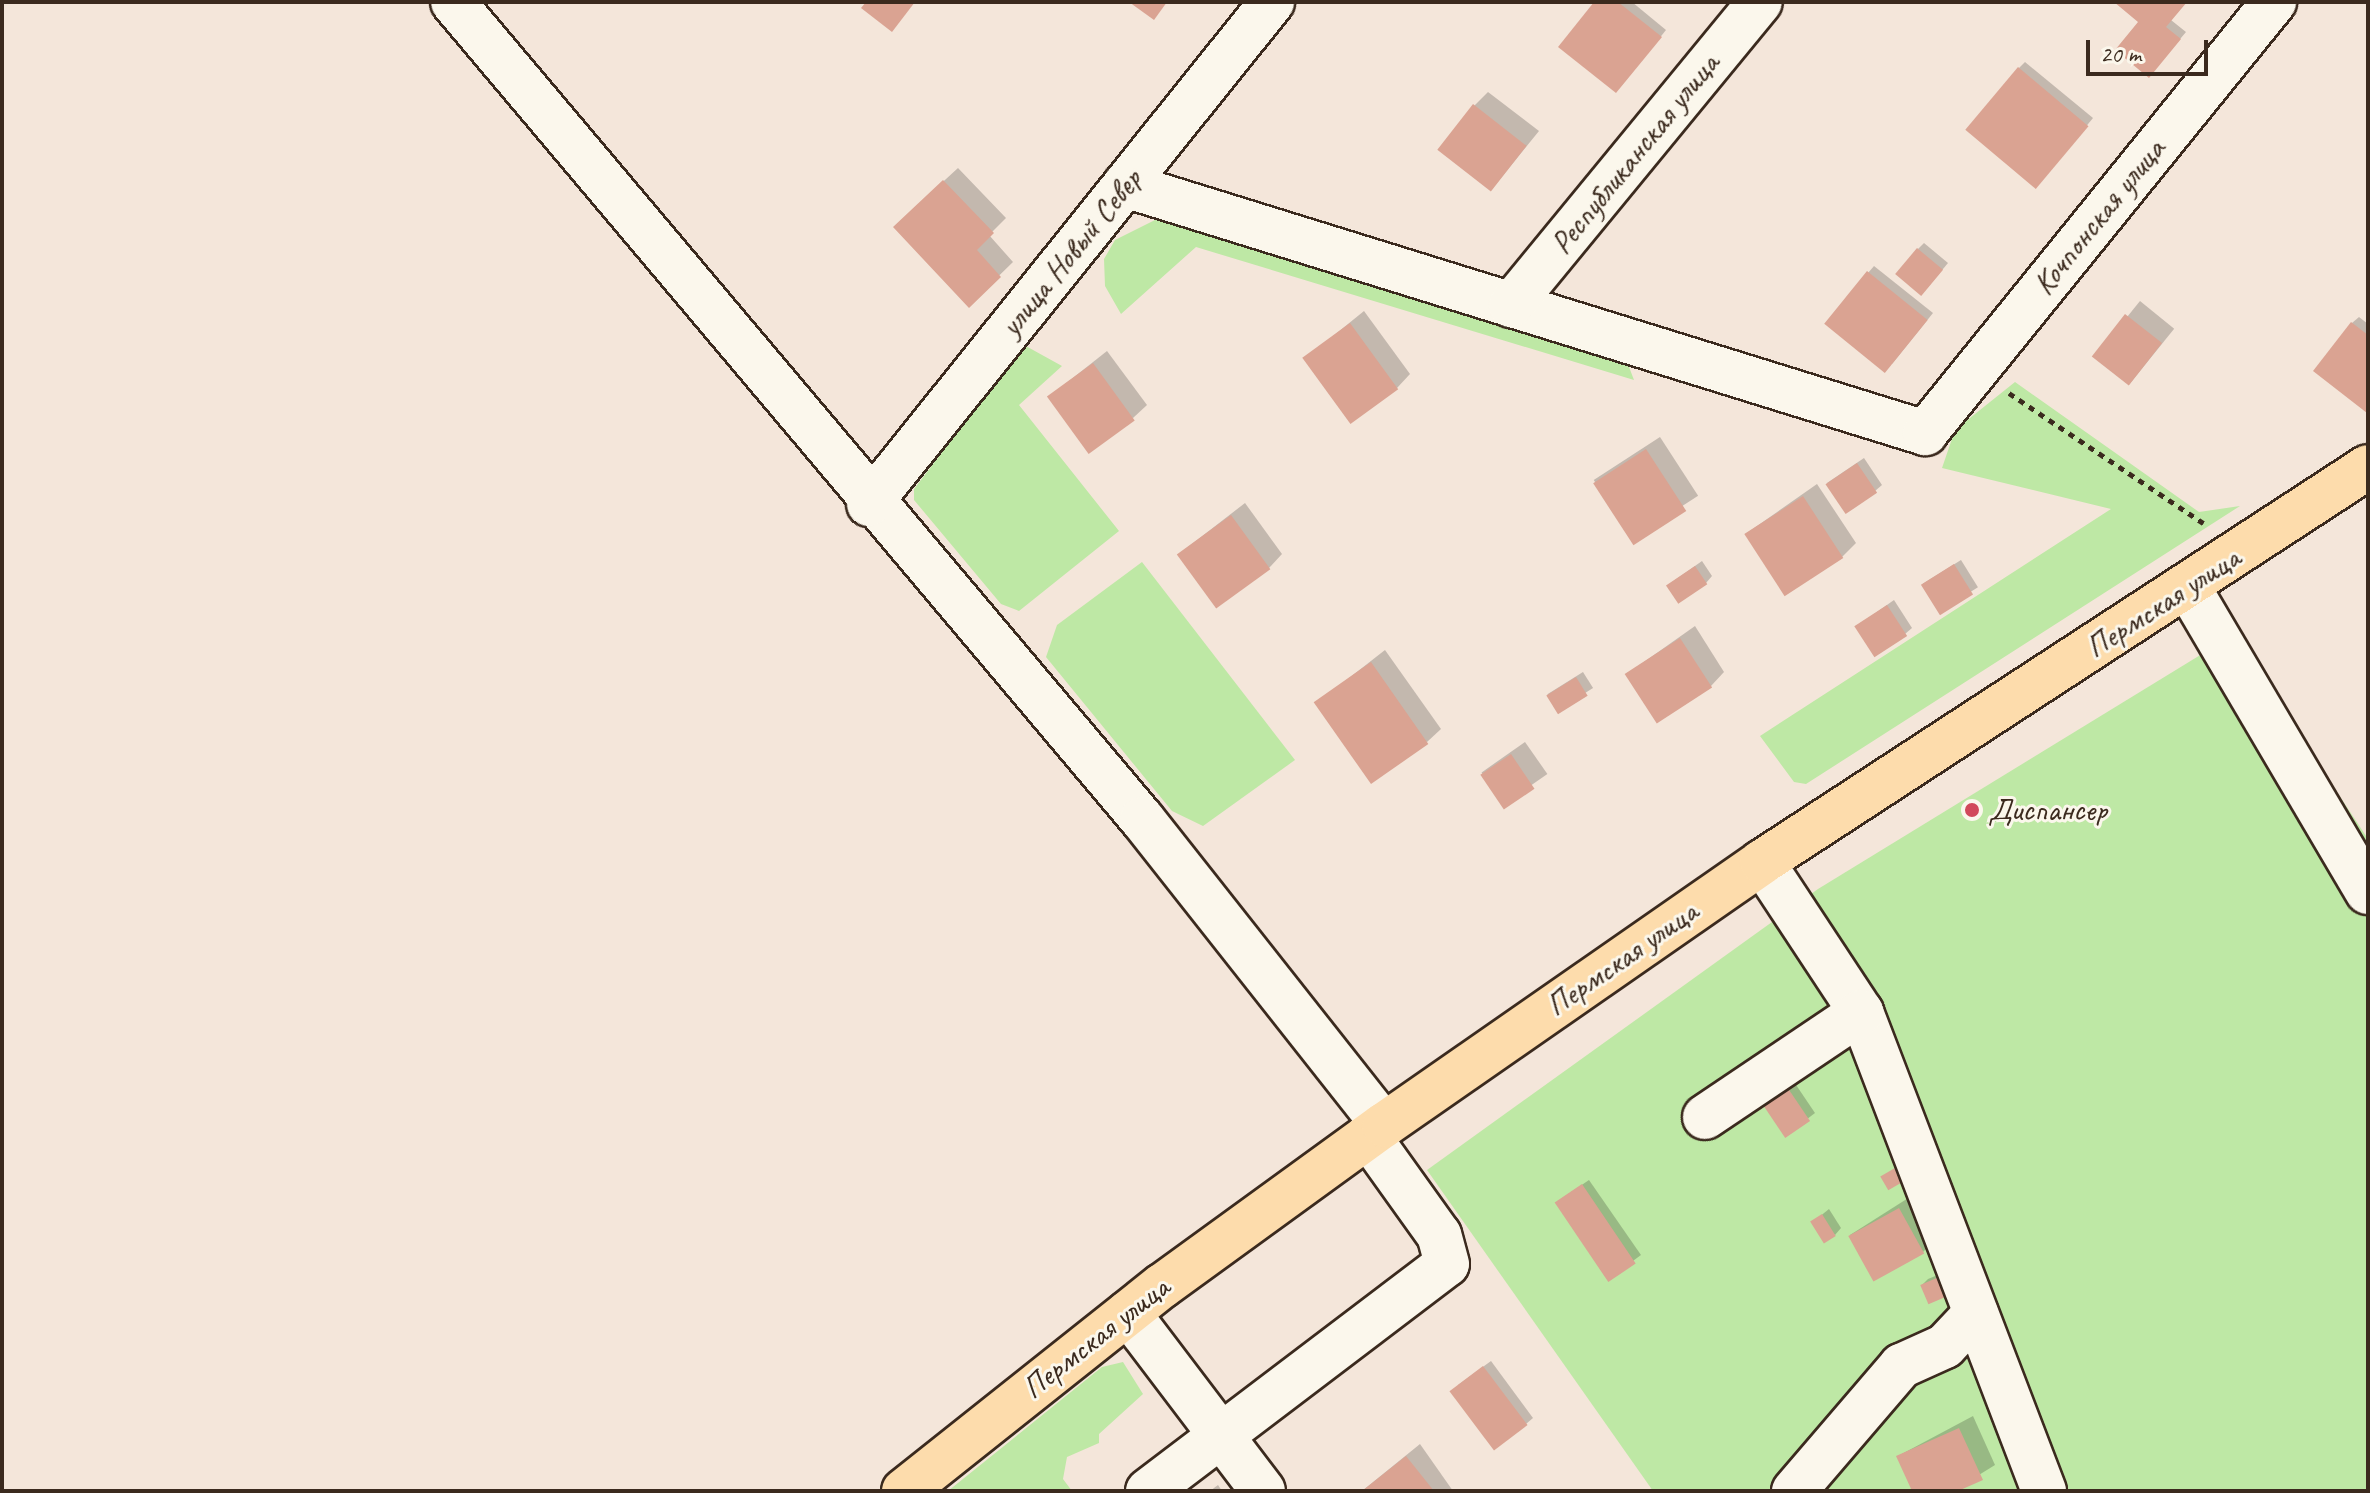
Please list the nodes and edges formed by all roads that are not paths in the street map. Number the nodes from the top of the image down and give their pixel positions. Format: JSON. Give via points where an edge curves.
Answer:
{"nodes":[{"id":1,"x":453,"y":2,"type":"edge"},
{"id":2,"x":1272,"y":2,"type":"edge"},
{"id":3,"x":1760,"y":2,"type":"edge"},
{"id":4,"x":2274,"y":2,"type":"edge"},
{"id":5,"x":1125,"y":185,"type":"junction"},
{"id":6,"x":1511,"y":305,"type":"junction"},
{"id":7,"x":2368,"y":467,"type":"edge"},
{"id":8,"x":869,"y":504,"type":"junction"},
{"id":9,"x":2188,"y":587,"type":"junction"},
{"id":10,"x":1762,"y":862,"type":"junction"},
{"id":11,"x":2368,"y":892,"type":"edge"},
{"id":12,"x":1861,"y":1012,"type":"junction"},
{"id":13,"x":1705,"y":1117,"type":"dead end"},
{"id":14,"x":1376,"y":1130,"type":"junction"},
{"id":15,"x":1128,"y":1313,"type":"junction"},
{"id":16,"x":1976,"y":1313,"type":"junction"},
{"id":17,"x":1220,"y":1435,"type":"junction"},
{"id":18,"x":904,"y":1491,"type":"edge"},
{"id":19,"x":1148,"y":1491,"type":"edge"},
{"id":20,"x":1263,"y":1491,"type":"edge"},
{"id":21,"x":1794,"y":1491,"type":"edge"},
{"id":22,"x":2044,"y":1491,"type":"edge"}],
"edges":[{"from":1,"to":8,"type":"street"},
{"from":2,"to":5,"type":"street","name":"улица Новый Север"},
{"from":3,"to":6,"type":"street","name":"Республиканская улица"},
{"from":4,"to":6,"type":"street","name":"Кочпонская улица","via":[[1925,433]]},
{"from":5,"to":6,"type":"street"},
{"from":5,"to":8,"type":"street","name":"улица Новый Север"},
{"from":7,"to":9,"type":"main road","name":"Пермская улица"},
{"from":8,"to":14,"type":"street","via":[[1142,819]]},
{"from":9,"to":10,"type":"main road","name":"Пермская улица"},
{"from":9,"to":11,"type":"street"},
{"from":10,"to":12,"type":"street"},
{"from":10,"to":14,"type":"main road","name":"Пермская улица"},
{"from":12,"to":13,"type":"street"},
{"from":12,"to":16,"type":"street"},
{"from":14,"to":15,"type":"main road","name":"Пермская улица"},
{"from":14,"to":17,"type":"street","via":[[1439,1235],[1447,1264]]},
{"from":15,"to":17,"type":"street"},
{"from":15,"to":18,"type":"main road","name":"Пермская улица"},
{"from":16,"to":21,"type":"street","via":[[1945,1346],[1901,1366]]},
{"from":16,"to":22,"type":"street"},
{"from":17,"to":19,"type":"street"},
{"from":17,"to":20,"type":"street"}]}
